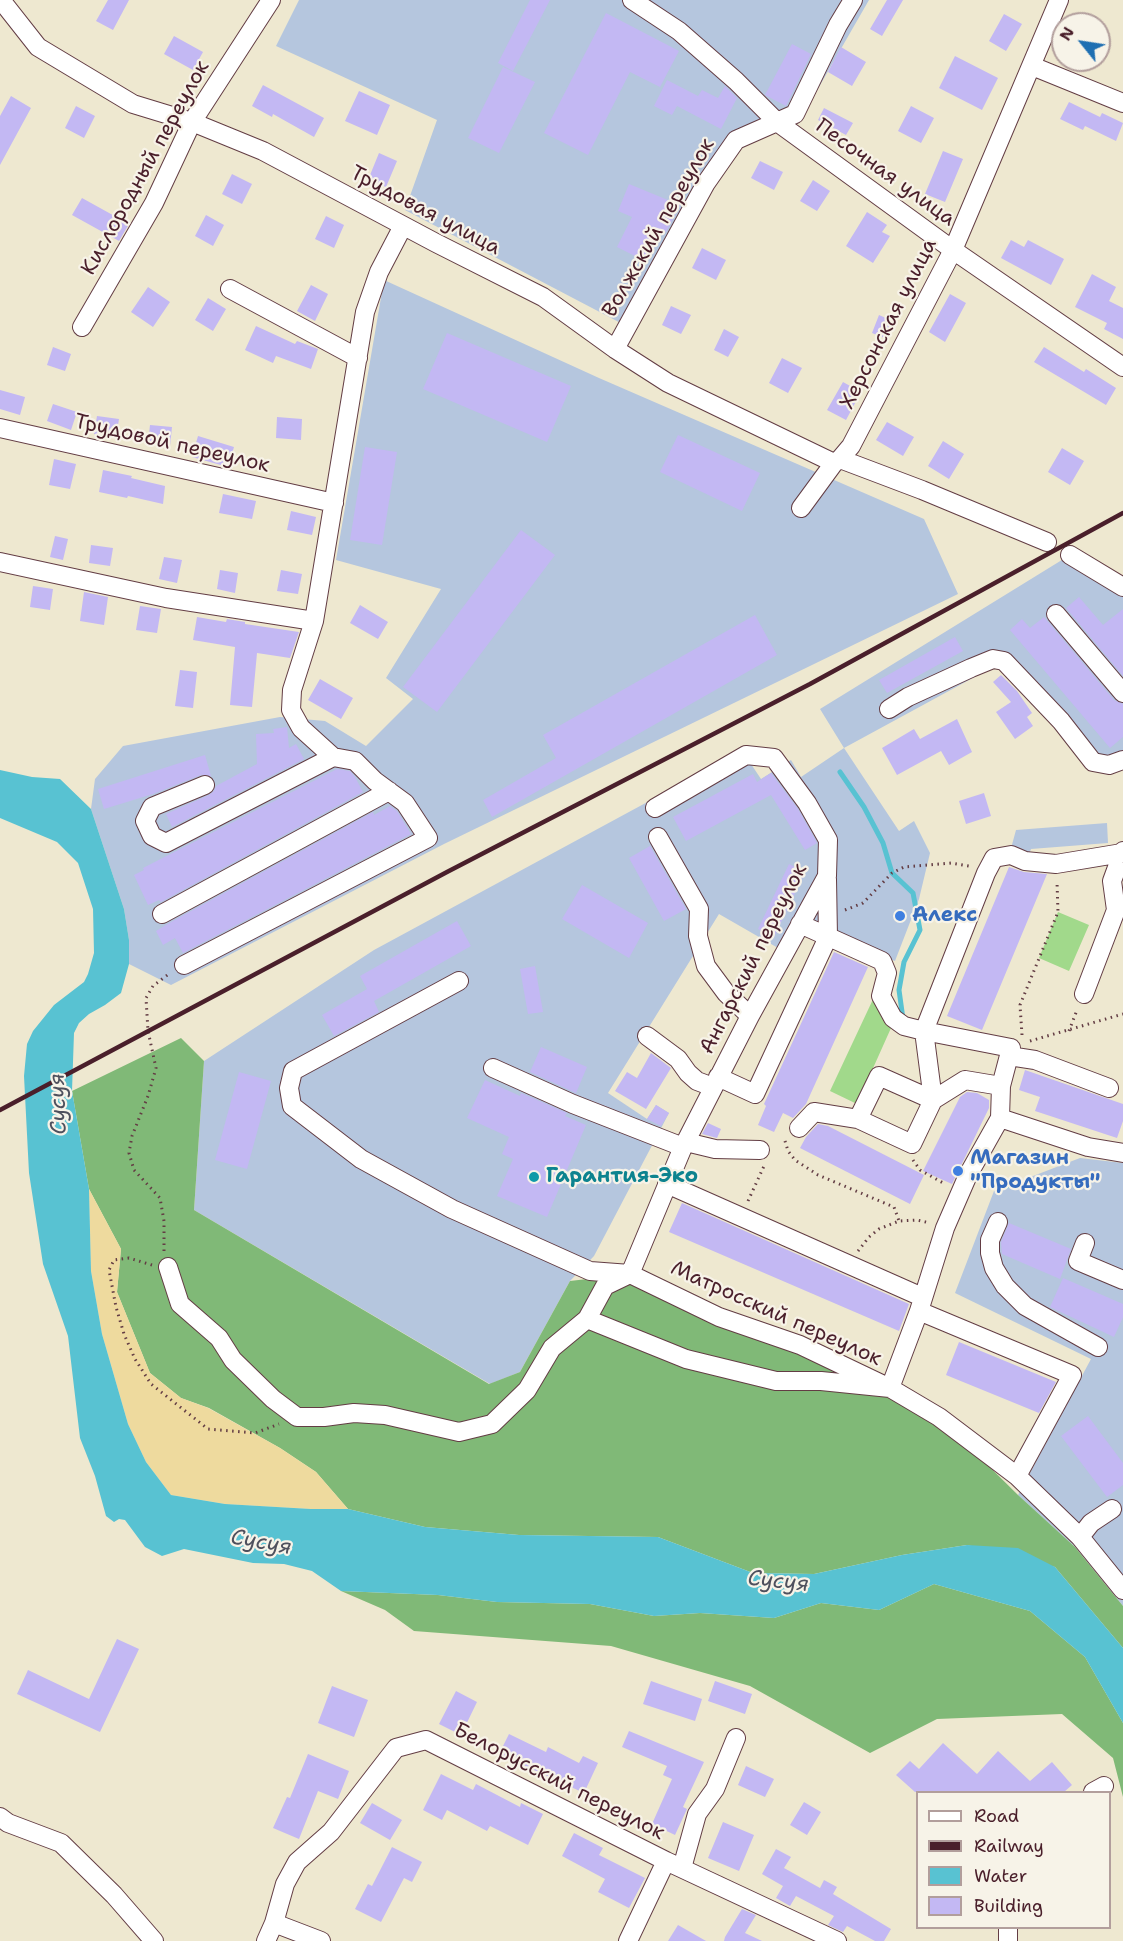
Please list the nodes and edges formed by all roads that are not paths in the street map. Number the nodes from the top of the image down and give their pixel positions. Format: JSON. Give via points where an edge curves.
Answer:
{"nodes":[{"id":1,"x":271,"y":0,"type":"edge"},
{"id":2,"x":632,"y":0,"type":"edge"},
{"id":3,"x":853,"y":0,"type":"edge"},
{"id":4,"x":1059,"y":0,"type":"edge"},
{"id":5,"x":1,"y":1,"type":"edge"},
{"id":6,"x":1032,"y":66,"type":"junction"},
{"id":7,"x":1123,"y":103,"type":"edge"},
{"id":8,"x":192,"y":122,"type":"junction"},
{"id":9,"x":777,"y":122,"type":"junction"},
{"id":10,"x":403,"y":226,"type":"junction"},
{"id":11,"x":954,"y":250,"type":"junction"},
{"id":12,"x":230,"y":289,"type":"dead end"},
{"id":13,"x":82,"y":327,"type":"dead end"},
{"id":14,"x":615,"y":350,"type":"junction"},
{"id":15,"x":358,"y":358,"type":"junction"},
{"id":16,"x":1123,"y":367,"type":"edge"},
{"id":17,"x":0,"y":428,"type":"edge"},
{"id":18,"x":837,"y":461,"type":"junction"},
{"id":19,"x":334,"y":503,"type":"junction"},
{"id":20,"x":801,"y":507,"type":"dead end"},
{"id":21,"x":1047,"y":542,"type":"dead end"},
{"id":22,"x":1070,"y":555,"type":"dead end"},
{"id":23,"x":0,"y":562,"type":"edge"},
{"id":24,"x":1123,"y":586,"type":"edge"},
{"id":25,"x":1056,"y":614,"type":"dead end"},
{"id":26,"x":314,"y":621,"type":"junction"},
{"id":27,"x":1123,"y":693,"type":"edge"},
{"id":28,"x":889,"y":709,"type":"dead end"},
{"id":29,"x":333,"y":757,"type":"junction"},
{"id":30,"x":1123,"y":760,"type":"edge"},
{"id":31,"x":205,"y":785,"type":"dead end"},
{"id":32,"x":389,"y":791,"type":"junction"},
{"id":33,"x":655,"y":808,"type":"dead end"},
{"id":34,"x":658,"y":837,"type":"dead end"},
{"id":35,"x":1123,"y":852,"type":"edge"},
{"id":36,"x":827,"y":876,"type":"junction"},
{"id":37,"x":162,"y":914,"type":"dead end"},
{"id":38,"x":800,"y":924,"type":"junction"},
{"id":39,"x":828,"y":937,"type":"junction"},
{"id":40,"x":184,"y":965,"type":"road end"},
{"id":41,"x":459,"y":981,"type":"dead end"},
{"id":42,"x":1084,"y":994,"type":"road end"},
{"id":43,"x":750,"y":1016,"type":"junction"},
{"id":44,"x":924,"y":1031,"type":"junction"},
{"id":45,"x":647,"y":1036,"type":"dead end"},
{"id":46,"x":1009,"y":1056,"type":"junction"},
{"id":47,"x":493,"y":1068,"type":"dead end"},
{"id":48,"x":716,"y":1082,"type":"junction"},
{"id":49,"x":1000,"y":1086,"type":"junction"},
{"id":50,"x":1109,"y":1088,"type":"dead end"},
{"id":51,"x":933,"y":1100,"type":"junction"},
{"id":52,"x":1000,"y":1118,"type":"junction"},
{"id":53,"x":858,"y":1119,"type":"junction"},
{"id":54,"x":799,"y":1128,"type":"road end"},
{"id":55,"x":685,"y":1144,"type":"junction"},
{"id":56,"x":760,"y":1150,"type":"road end"},
{"id":57,"x":1123,"y":1153,"type":"edge"},
{"id":58,"x":667,"y":1184,"type":"junction"},
{"id":59,"x":998,"y":1222,"type":"dead end"},
{"id":60,"x":1085,"y":1243,"type":"dead end"},
{"id":61,"x":168,"y":1267,"type":"road end"},
{"id":62,"x":630,"y":1274,"type":"junction"},
{"id":63,"x":1123,"y":1280,"type":"edge"},
{"id":64,"x":920,"y":1304,"type":"junction"},
{"id":65,"x":586,"y":1319,"type":"junction"},
{"id":66,"x":1098,"y":1347,"type":"dead end"},
{"id":67,"x":890,"y":1388,"type":"junction"},
{"id":68,"x":1017,"y":1476,"type":"junction"},
{"id":69,"x":1112,"y":1509,"type":"dead end"},
{"id":70,"x":1080,"y":1537,"type":"junction"},
{"id":71,"x":1123,"y":1590,"type":"edge"},
{"id":72,"x":736,"y":1738,"type":"dead end"},
{"id":73,"x":0,"y":1817,"type":"edge"},
{"id":74,"x":674,"y":1865,"type":"junction"},
{"id":75,"x":274,"y":1923,"type":"junction"},
{"id":76,"x":154,"y":1941,"type":"edge"},
{"id":77,"x":267,"y":1941,"type":"edge"},
{"id":78,"x":321,"y":1941,"type":"edge"},
{"id":79,"x":628,"y":1941,"type":"edge"},
{"id":80,"x":837,"y":1941,"type":"edge"}],
"edges":[{"from":1,"to":8,"type":"street","name":"Кислородный переулок"},
{"from":2,"to":9,"type":"street","name":"Песочная улица","via":[[680,31]]},
{"from":3,"to":9,"type":"street","name":"Волжский переулок","via":[[795,114]]},
{"from":4,"to":6,"type":"street","name":"Херсонская улица"},
{"from":5,"to":8,"type":"street","name":"Трудовая улица","via":[[38,47],[133,104]]},
{"from":6,"to":7,"type":"street"},
{"from":6,"to":11,"type":"street","name":"Херсонская улица"},
{"from":8,"to":10,"type":"street","name":"Трудовая улица","via":[[263,151]]},
{"from":8,"to":13,"type":"street","name":"Кислородный переулок","via":[[154,203]]},
{"from":9,"to":11,"type":"street","name":"Песочная улица"},
{"from":9,"to":14,"type":"street","name":"Волжский переулок","via":[[736,140],[706,183]]},
{"from":10,"to":14,"type":"street","name":"Трудовая улица","via":[[543,297]]},
{"from":10,"to":15,"type":"street","via":[[379,272],[365,312]]},
{"from":11,"to":16,"type":"street","name":"Песочная улица"},
{"from":11,"to":18,"type":"street","name":"Херсонская улица","via":[[851,446]]},
{"from":12,"to":15,"type":"street"},
{"from":14,"to":18,"type":"street","name":"Трудовая улица","via":[[668,383]]},
{"from":15,"to":19,"type":"street"},
{"from":17,"to":19,"type":"street","name":"Трудовой переулок"},
{"from":18,"to":20,"type":"street","name":"Херсонская улица"},
{"from":18,"to":21,"type":"street","name":"Трудовая улица","via":[[922,490]]},
{"from":19,"to":26,"type":"street"},
{"from":22,"to":24,"type":"street"},
{"from":23,"to":26,"type":"street","via":[[166,598]]},
{"from":25,"to":27,"type":"street"},
{"from":26,"to":29,"type":"street","via":[[292,690],[291,710],[301,728]]},
{"from":28,"to":30,"type":"street","via":[[993,659],[1004,661],[1061,721],[1093,762],[1109,765]]},
{"from":29,"to":31,"type":"street","via":[[166,843],[152,836],[145,821],[152,807]]},
{"from":29,"to":32,"type":"street","via":[[355,761]]},
{"from":32,"to":37,"type":"street"},
{"from":32,"to":40,"type":"street","via":[[405,803],[428,838]]},
{"from":33,"to":36,"type":"street","name":"Ангарский переулок","via":[[746,755],[774,758],[828,840]]},
{"from":34,"to":43,"type":"street","via":[[699,909],[698,936],[706,966]]},
{"from":35,"to":42,"type":"street","via":[[1112,881],[1116,910]]},
{"from":35,"to":44,"type":"street","via":[[1056,864],[1025,861],[1011,855],[994,858]]},
{"from":36,"to":38,"type":"street","name":"Ангарский переулок"},
{"from":36,"to":39,"type":"street"},
{"from":38,"to":39,"type":"street"},
{"from":38,"to":43,"type":"street","name":"Ангарский переулок"},
{"from":39,"to":44,"type":"street","via":[[882,961],[887,973],[881,996],[893,1018],[904,1026]]},
{"from":39,"to":48,"type":"street","via":[[755,1094]]},
{"from":41,"to":62,"type":"street","name":"Матросский переулок","via":[[293,1071],[289,1088],[292,1106],[361,1160],[452,1209],[590,1271]]},
{"from":43,"to":48,"type":"street","name":"Ангарский переулок"},
{"from":44,"to":46,"type":"street","via":[[1011,1048]]},
{"from":44,"to":51,"type":"street"},
{"from":45,"to":48,"type":"street","via":[[678,1059],[697,1081]]},
{"from":46,"to":49,"type":"street"},
{"from":46,"to":50,"type":"street","via":[[1035,1060]]},
{"from":47,"to":55,"type":"street","via":[[573,1104]]},
{"from":48,"to":55,"type":"street","name":"Ангарский переулок"},
{"from":49,"to":51,"type":"street","via":[[965,1080]]},
{"from":49,"to":52,"type":"street"},
{"from":51,"to":53,"type":"street","via":[[879,1076]]},
{"from":51,"to":53,"type":"street","via":[[912,1144]]},
{"from":52,"to":57,"type":"street","via":[[1088,1147]]},
{"from":52,"to":64,"type":"street","via":[[960,1191]]},
{"from":53,"to":54,"type":"street","via":[[814,1112]]},
{"from":55,"to":56,"type":"street"},
{"from":55,"to":58,"type":"street","name":"Ангарский переулок"},
{"from":58,"to":62,"type":"street","name":"Ангарский переулок"},
{"from":58,"to":64,"type":"street","via":[[851,1266]]},
{"from":59,"to":66,"type":"street","via":[[990,1240],[990,1253],[1005,1286],[1025,1306]]},
{"from":60,"to":63,"type":"street","via":[[1078,1261]]},
{"from":61,"to":65,"type":"street","via":[[180,1304],[219,1338],[232,1360],[297,1416],[385,1415],[459,1432],[492,1424],[527,1390],[552,1348]]},
{"from":62,"to":65,"type":"street","via":[[605,1286]]},
{"from":62,"to":67,"type":"street","name":"Матросский переулок","via":[[719,1317],[800,1345]]},
{"from":64,"to":67,"type":"street"},
{"from":64,"to":68,"type":"street","via":[[1072,1375]]},
{"from":65,"to":67,"type":"street","via":[[686,1359],[776,1381]]},
{"from":67,"to":68,"type":"street","name":"Матросский переулок","via":[[939,1417]]},
{"from":68,"to":70,"type":"street","name":"Матросский переулок"},
{"from":69,"to":70,"type":"street","via":[[1091,1523]]},
{"from":70,"to":71,"type":"street","name":"Матросский переулок"},
{"from":72,"to":74,"type":"street","via":[[715,1789],[697,1814]]},
{"from":73,"to":76,"type":"street","via":[[61,1843]]},
{"from":74,"to":75,"type":"street","name":"Белорусский переулок","via":[[426,1740],[396,1748],[331,1832],[297,1862],[285,1884]]},
{"from":74,"to":79,"type":"street"},
{"from":74,"to":80,"type":"street","name":"Белорусский переулок"},
{"from":75,"to":77,"type":"street"},
{"from":75,"to":78,"type":"street"}]}
